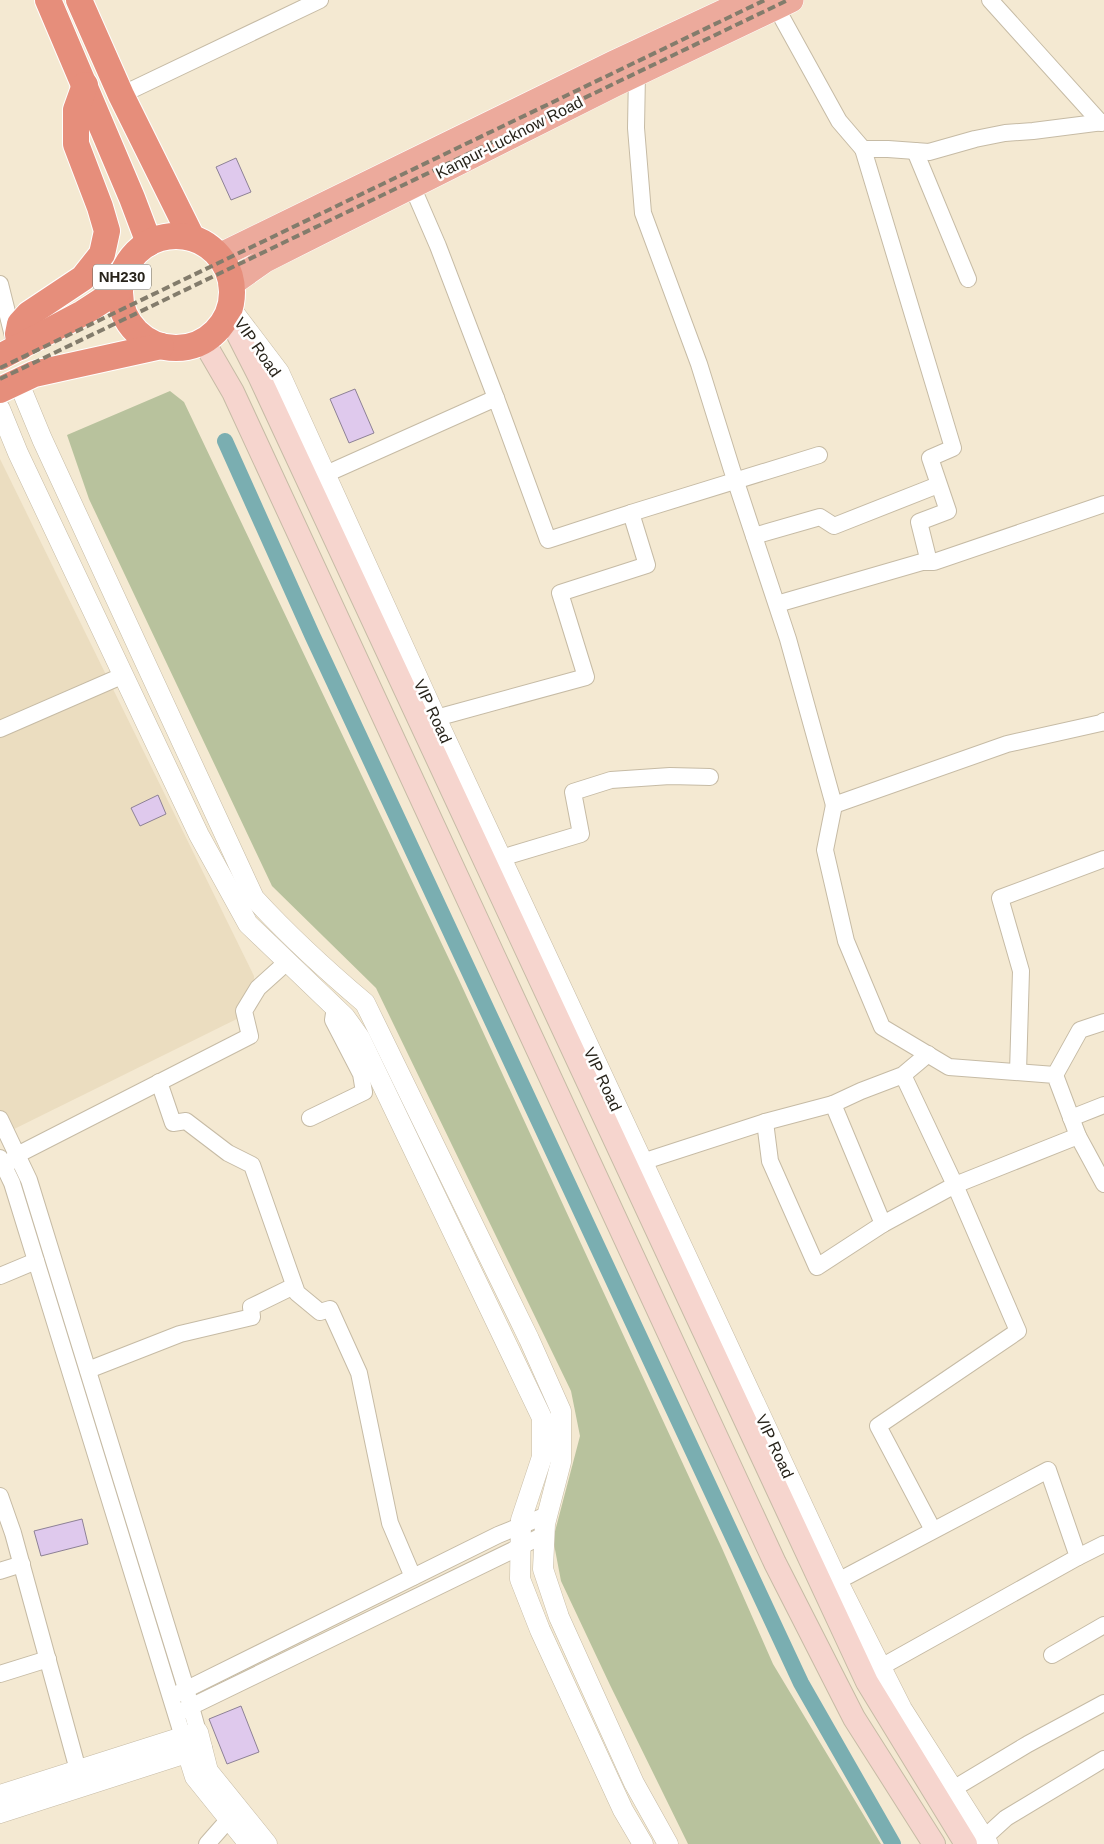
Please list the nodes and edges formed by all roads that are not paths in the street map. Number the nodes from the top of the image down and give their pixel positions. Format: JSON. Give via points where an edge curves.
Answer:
{"nodes":[{"id":1,"x":48,"y":0,"type":"edge"},
{"id":2,"x":79,"y":0,"type":"edge"},
{"id":3,"x":320,"y":0,"type":"edge"},
{"id":4,"x":749,"y":0,"type":"edge"},
{"id":5,"x":990,"y":0,"type":"edge"},
{"id":6,"x":783,"y":4,"type":"edge"},
{"id":7,"x":637,"y":74,"type":"junction"},
{"id":8,"x":85,"y":84,"type":"junction"},
{"id":9,"x":120,"y":95,"type":"junction"},
{"id":10,"x":1102,"y":122,"type":"edge"},
{"id":11,"x":863,"y":149,"type":"junction"},
{"id":12,"x":915,"y":151,"type":"junction"},
{"id":13,"x":412,"y":186,"type":"junction"},
{"id":14,"x":192,"y":238,"type":"junction"},
{"id":15,"x":149,"y":243,"type":"junction"},
{"id":16,"x":219,"y":256,"type":"junction"},
{"id":17,"x":968,"y":279,"type":"dead end"},
{"id":18,"x":0,"y":284,"type":"edge"},
{"id":19,"x":120,"y":289,"type":"junction"},
{"id":20,"x":230,"y":302,"type":"junction"},
{"id":21,"x":204,"y":342,"type":"junction"},
{"id":22,"x":161,"y":346,"type":"junction"},
{"id":23,"x":12,"y":351,"type":"edge"},
{"id":24,"x":9,"y":385,"type":"edge"},
{"id":25,"x":496,"y":398,"type":"junction"},
{"id":26,"x":0,"y":409,"type":"edge"},
{"id":27,"x":819,"y":455,"type":"dead end"},
{"id":28,"x":326,"y":474,"type":"junction"},
{"id":29,"x":736,"y":482,"type":"junction"},
{"id":30,"x":938,"y":485,"type":"junction"},
{"id":31,"x":1104,"y":504,"type":"edge"},
{"id":32,"x":631,"y":513,"type":"junction"},
{"id":33,"x":754,"y":536,"type":"junction"},
{"id":34,"x":929,"y":562,"type":"junction"},
{"id":35,"x":777,"y":604,"type":"junction"},
{"id":36,"x":124,"y":675,"type":"junction"},
{"id":37,"x":436,"y":718,"type":"junction"},
{"id":38,"x":1104,"y":721,"type":"edge"},
{"id":39,"x":0,"y":729,"type":"edge"},
{"id":40,"x":710,"y":777,"type":"dead end"},
{"id":41,"x":834,"y":805,"type":"junction"},
{"id":42,"x":501,"y":858,"type":"junction"},
{"id":43,"x":1104,"y":859,"type":"edge"},
{"id":44,"x":527,"y":934,"type":"junction"},
{"id":45,"x":288,"y":961,"type":"junction"},
{"id":46,"x":334,"y":976,"type":"junction"},
{"id":47,"x":319,"y":991,"type":"junction"},
{"id":48,"x":335,"y":1007,"type":"junction"},
{"id":49,"x":1104,"y":1022,"type":"edge"},
{"id":50,"x":928,"y":1054,"type":"junction"},
{"id":51,"x":1018,"y":1072,"type":"junction"},
{"id":52,"x":904,"y":1075,"type":"junction"},
{"id":53,"x":1055,"y":1076,"type":"junction"},
{"id":54,"x":159,"y":1082,"type":"junction"},
{"id":55,"x":833,"y":1104,"type":"junction"},
{"id":56,"x":1104,"y":1105,"type":"edge"},
{"id":57,"x":310,"y":1118,"type":"dead end"},
{"id":58,"x":1071,"y":1118,"type":"junction"},
{"id":59,"x":0,"y":1119,"type":"edge"},
{"id":60,"x":764,"y":1122,"type":"junction"},
{"id":61,"x":1078,"y":1136,"type":"junction"},
{"id":62,"x":17,"y":1155,"type":"junction"},
{"id":63,"x":1,"y":1162,"type":"edge"},
{"id":64,"x":642,"y":1162,"type":"junction"},
{"id":65,"x":1104,"y":1184,"type":"edge"},
{"id":66,"x":955,"y":1186,"type":"junction"},
{"id":67,"x":883,"y":1224,"type":"junction"},
{"id":68,"x":36,"y":1261,"type":"junction"},
{"id":69,"x":0,"y":1276,"type":"edge"},
{"id":70,"x":294,"y":1286,"type":"junction"},
{"id":71,"x":88,"y":1370,"type":"junction"},
{"id":72,"x":0,"y":1496,"type":"edge"},
{"id":73,"x":547,"y":1515,"type":"junction"},
{"id":74,"x":521,"y":1526,"type":"junction"},
{"id":75,"x":933,"y":1530,"type":"junction"},
{"id":76,"x":544,"y":1535,"type":"junction"},
{"id":77,"x":1104,"y":1544,"type":"edge"},
{"id":78,"x":520,"y":1547,"type":"junction"},
{"id":79,"x":1078,"y":1557,"type":"junction"},
{"id":80,"x":22,"y":1564,"type":"junction"},
{"id":81,"x":0,"y":1571,"type":"edge"},
{"id":82,"x":413,"y":1578,"type":"junction"},
{"id":83,"x":838,"y":1581,"type":"junction"},
{"id":84,"x":346,"y":1610,"type":"junction"},
{"id":85,"x":1104,"y":1625,"type":"edge"},
{"id":86,"x":354,"y":1627,"type":"junction"},
{"id":87,"x":1052,"y":1655,"type":"dead end"},
{"id":88,"x":48,"y":1659,"type":"junction"},
{"id":89,"x":881,"y":1667,"type":"junction"},
{"id":90,"x":0,"y":1674,"type":"edge"},
{"id":91,"x":186,"y":1689,"type":"junction"},
{"id":92,"x":170,"y":1697,"type":"junction"},
{"id":93,"x":1104,"y":1704,"type":"edge"},
{"id":94,"x":183,"y":1710,"type":"junction"},
{"id":95,"x":192,"y":1742,"type":"junction"},
{"id":96,"x":1104,"y":1759,"type":"edge"},
{"id":97,"x":78,"y":1770,"type":"junction"},
{"id":98,"x":953,"y":1789,"type":"junction"},
{"id":99,"x":0,"y":1795,"type":"edge"},
{"id":100,"x":0,"y":1813,"type":"edge"},
{"id":101,"x":229,"y":1819,"type":"junction"},
{"id":102,"x":979,"y":1842,"type":"edge"},
{"id":103,"x":207,"y":1844,"type":"edge"},
{"id":104,"x":249,"y":1844,"type":"edge"},
{"id":105,"x":267,"y":1844,"type":"edge"},
{"id":106,"x":643,"y":1844,"type":"edge"},
{"id":107,"x":668,"y":1844,"type":"edge"},
{"id":108,"x":934,"y":1844,"type":"edge"}],
"edges":[{"from":1,"to":8,"type":"highway","number":"NH230"},
{"from":2,"to":9,"type":"highway"},
{"from":3,"to":9,"type":"street"},
{"from":4,"to":16,"type":"main road","name":"Kanpur-Lucknow Road"},
{"from":5,"to":10,"type":"street"},
{"from":6,"to":7,"type":"main road","name":"Kanpur-Lucknow Road"},
{"from":6,"to":11,"type":"street","via":[[839,121]]},
{"from":7,"to":13,"type":"main road","name":"Kanpur-Lucknow Road"},
{"from":7,"to":29,"type":"street","via":[[636,128],[643,213],[700,364]]},
{"from":8,"to":15,"type":"highway","number":"NH230"},
{"from":8,"to":23,"type":"highway","via":[[76,110],[76,144],[107,231],[102,254],[83,278],[29,314],[20,324]]},
{"from":9,"to":14,"type":"highway"},
{"from":10,"to":12,"type":"street","via":[[1005,133],[929,152]]},
{"from":11,"to":12,"type":"street"},
{"from":11,"to":30,"type":"street","via":[[953,448],[930,458]]},
{"from":12,"to":17,"type":"street"},
{"from":13,"to":20,"type":"main road","name":"Kanpur-Lucknow Road","via":[[265,260]]},
{"from":13,"to":25,"type":"street"},
{"from":14,"to":15,"type":"highway","number":"NH230","via":[[170,236]]},
{"from":14,"to":16,"type":"highway","number":"NH230"},
{"from":15,"to":19,"type":"highway","number":"NH230","via":[[131,260]]},
{"from":16,"to":20,"type":"highway","number":"NH230","via":[[226,265]]},
{"from":18,"to":23,"type":"street"},
{"from":19,"to":22,"type":"highway","number":"NH230","via":[[128,320],[143,337]]},
{"from":19,"to":23,"type":"highway","number":"NH230"},
{"from":20,"to":21,"type":"highway","via":[[223,325]]},
{"from":20,"to":28,"type":"street","name":"VIP Road","via":[[279,372]]},
{"from":20,"to":44,"type":"main road","name":"VIP Road","via":[[260,376]]},
{"from":21,"to":22,"type":"highway","via":[[178,348]]},
{"from":21,"to":108,"type":"main road","via":[[233,392],[775,1563],[854,1718]]},
{"from":22,"to":24,"type":"highway","via":[[34,374]]},
{"from":24,"to":46,"type":"street","via":[[42,439],[254,898]]},
{"from":25,"to":28,"type":"street"},
{"from":25,"to":32,"type":"street","via":[[548,540]]},
{"from":26,"to":36,"type":"street"},
{"from":27,"to":29,"type":"street"},
{"from":28,"to":37,"type":"street","name":"VIP Road"},
{"from":29,"to":32,"type":"street"},
{"from":29,"to":33,"type":"street"},
{"from":30,"to":33,"type":"street","via":[[834,526],[820,517]]},
{"from":30,"to":34,"type":"street","via":[[948,511],[919,522]]},
{"from":31,"to":34,"type":"street"},
{"from":32,"to":37,"type":"street","via":[[648,565],[560,593],[586,677]]},
{"from":33,"to":35,"type":"street"},
{"from":34,"to":35,"type":"street"},
{"from":35,"to":41,"type":"street"},
{"from":36,"to":39,"type":"street"},
{"from":36,"to":45,"type":"street","via":[[200,835],[248,924]]},
{"from":37,"to":42,"type":"street","name":"VIP Road"},
{"from":38,"to":41,"type":"street","via":[[1007,744]]},
{"from":40,"to":42,"type":"street","via":[[611,780],[572,792],[581,834]]},
{"from":41,"to":50,"type":"street","via":[[825,850],[846,941],[882,1027]]},
{"from":42,"to":44,"type":"street","name":"VIP Road"},
{"from":43,"to":51,"type":"street","via":[[1000,898],[1021,971]]},
{"from":44,"to":64,"type":"street","name":"VIP Road"},
{"from":44,"to":102,"type":"main road","name":"VIP Road","via":[[867,1682]]},
{"from":45,"to":47,"type":"street"},
{"from":45,"to":54,"type":"street","via":[[258,988],[244,1011],[250,1036]]},
{"from":46,"to":47,"type":"street"},
{"from":46,"to":73,"type":"street","via":[[365,1002],[561,1410],[561,1462]]},
{"from":47,"to":48,"type":"street"},
{"from":48,"to":57,"type":"street","via":[[333,1020],[360,1074],[364,1092]]},
{"from":48,"to":74,"type":"street","via":[[360,1038],[542,1418],[542,1457]]},
{"from":49,"to":53,"type":"street","via":[[1080,1030]]},
{"from":50,"to":51,"type":"street","via":[[949,1067]]},
{"from":50,"to":52,"type":"street"},
{"from":51,"to":53,"type":"street"},
{"from":52,"to":55,"type":"street"},
{"from":52,"to":66,"type":"street"},
{"from":53,"to":58,"type":"street"},
{"from":54,"to":62,"type":"street"},
{"from":54,"to":70,"type":"street","via":[[173,1123],[186,1121],[228,1153],[252,1166]]},
{"from":55,"to":60,"type":"street"},
{"from":55,"to":67,"type":"street"},
{"from":56,"to":58,"type":"street"},
{"from":58,"to":61,"type":"street"},
{"from":59,"to":62,"type":"street"},
{"from":60,"to":64,"type":"street"},
{"from":60,"to":67,"type":"street","via":[[770,1161],[817,1267]]},
{"from":61,"to":65,"type":"street"},
{"from":61,"to":66,"type":"street"},
{"from":62,"to":63,"type":"street"},
{"from":62,"to":71,"type":"street","via":[[29,1180]]},
{"from":63,"to":68,"type":"street","via":[[12,1183]]},
{"from":64,"to":83,"type":"street","name":"VIP Road"},
{"from":66,"to":67,"type":"street"},
{"from":66,"to":75,"type":"street","via":[[1018,1331],[878,1426]]},
{"from":68,"to":69,"type":"street"},
{"from":68,"to":92,"type":"street"},
{"from":70,"to":71,"type":"street","via":[[251,1307],[252,1317],[180,1334]]},
{"from":70,"to":82,"type":"street","via":[[297,1293],[320,1312],[330,1309],[359,1374],[390,1523]]},
{"from":71,"to":91,"type":"street"},
{"from":72,"to":80,"type":"street"},
{"from":73,"to":74,"type":"street"},
{"from":73,"to":76,"type":"street"},
{"from":74,"to":78,"type":"street"},
{"from":74,"to":82,"type":"street"},
{"from":75,"to":79,"type":"street","via":[[1048,1470]]},
{"from":75,"to":83,"type":"street"},
{"from":76,"to":78,"type":"street"},
{"from":76,"to":107,"type":"street","via":[[543,1568],[559,1617],[634,1783]]},
{"from":77,"to":79,"type":"street"},
{"from":78,"to":86,"type":"street"},
{"from":78,"to":106,"type":"street","via":[[520,1579],[540,1630]]},
{"from":79,"to":89,"type":"street"},
{"from":80,"to":81,"type":"street"},
{"from":80,"to":88,"type":"street"},
{"from":82,"to":84,"type":"street"},
{"from":83,"to":89,"type":"street","name":"VIP Road"},
{"from":84,"to":86,"type":"street"},
{"from":84,"to":91,"type":"street"},
{"from":85,"to":87,"type":"street"},
{"from":86,"to":94,"type":"street"},
{"from":88,"to":90,"type":"street"},
{"from":88,"to":97,"type":"street"},
{"from":89,"to":98,"type":"street","name":"VIP Road","via":[[902,1709]]},
{"from":91,"to":92,"type":"street"},
{"from":91,"to":94,"type":"street"},
{"from":92,"to":94,"type":"street"},
{"from":93,"to":98,"type":"street"},
{"from":94,"to":95,"type":"street"},
{"from":95,"to":97,"type":"street"},
{"from":95,"to":100,"type":"street"},
{"from":95,"to":101,"type":"street","via":[[195,1777]]},
{"from":95,"to":105,"type":"street","via":[[208,1771]]},
{"from":96,"to":102,"type":"street","via":[[1006,1818]]},
{"from":97,"to":99,"type":"street"},
{"from":98,"to":102,"type":"street","name":"VIP Road"},
{"from":101,"to":103,"type":"street"},
{"from":101,"to":104,"type":"street"}]}
